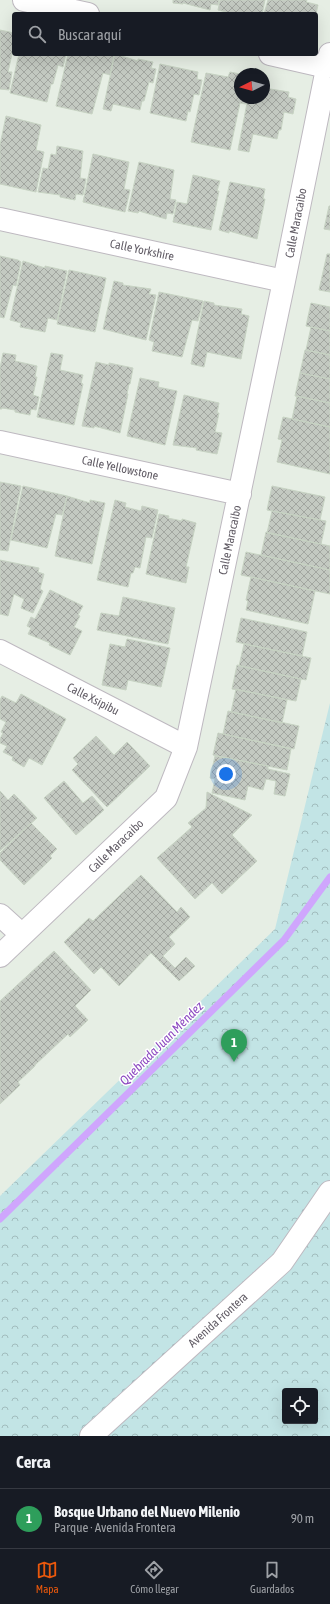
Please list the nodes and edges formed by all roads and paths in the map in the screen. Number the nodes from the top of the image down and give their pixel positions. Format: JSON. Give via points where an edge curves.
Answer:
{"nodes":[{"id":1,"x":24,"y":0,"type":"edge"},
{"id":2,"x":79,"y":12,"type":"edge"},
{"id":3,"x":287,"y":56,"type":"edge"},
{"id":4,"x":329,"y":61,"type":"edge"},
{"id":5,"x":0,"y":219,"type":"edge"},
{"id":6,"x":284,"y":281,"type":"junction"},
{"id":7,"x":0,"y":442,"type":"edge"},
{"id":8,"x":240,"y":494,"type":"junction"},
{"id":9,"x":0,"y":651,"type":"edge"},
{"id":10,"x":186,"y":747,"type":"junction"},
{"id":11,"x":0,"y":915,"type":"edge"},
{"id":12,"x":22,"y":935,"type":"junction"},
{"id":13,"x":0,"y":956,"type":"edge"},
{"id":14,"x":330,"y":1192,"type":"edge"},
{"id":15,"x":91,"y":1436,"type":"edge"}],
"edges":[{"from":1,"to":2,"type":"street"},
{"from":3,"to":4,"type":"street"},
{"from":4,"to":6,"type":"street","name":"Calle Maracaibo"},
{"from":5,"to":6,"type":"street","name":"Calle Yorkshire"},
{"from":6,"to":8,"type":"street","name":"Calle Maracaibo"},
{"from":7,"to":8,"type":"street","name":"Calle Yellowstone"},
{"from":8,"to":10,"type":"street","name":"Calle Maracaibo"},
{"from":9,"to":10,"type":"street","name":"Calle Xsipibu"},
{"from":10,"to":12,"type":"street","name":"Calle Maracaibo","via":[[166,798]]},
{"from":11,"to":12,"type":"street"},
{"from":12,"to":13,"type":"street","name":"Calle Maracaibo"},
{"from":14,"to":15,"type":"street","name":"Avenida Frontera","via":[[282,1262]]}]}
